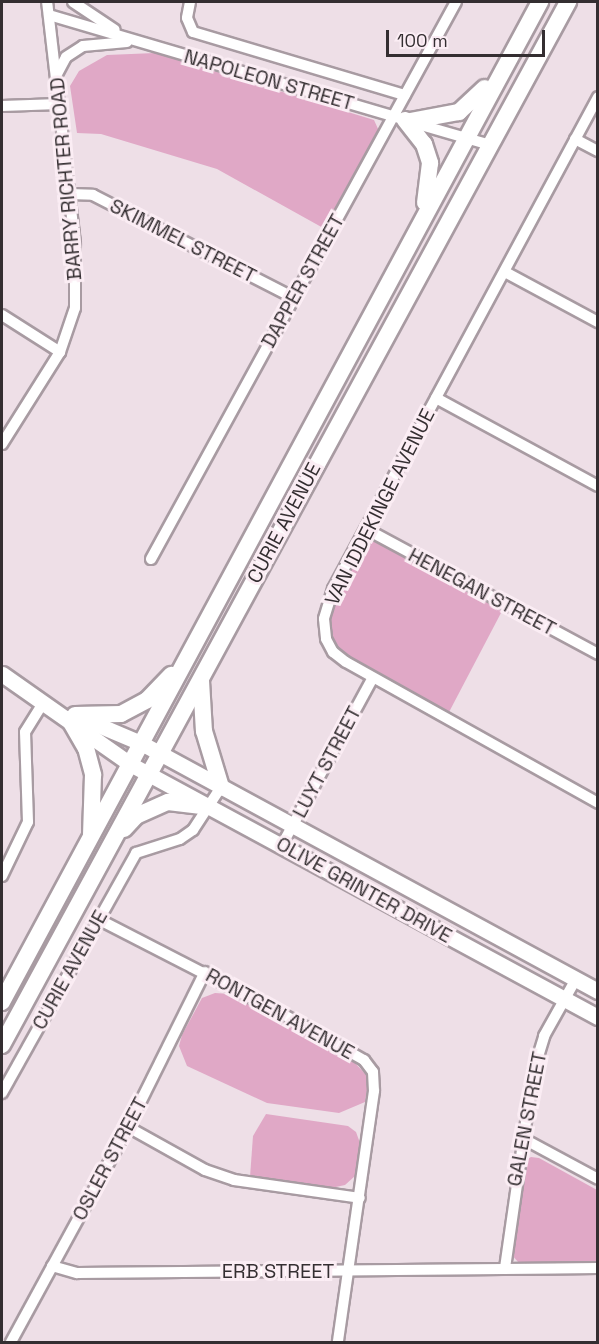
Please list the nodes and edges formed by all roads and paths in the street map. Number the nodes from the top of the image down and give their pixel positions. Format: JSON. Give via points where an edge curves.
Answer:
{"nodes":[{"id":1,"x":47,"y":2,"type":"edge"},
{"id":2,"x":73,"y":2,"type":"edge"},
{"id":3,"x":190,"y":2,"type":"edge"},
{"id":4,"x":456,"y":2,"type":"edge"},
{"id":5,"x":540,"y":2,"type":"edge"},
{"id":6,"x":568,"y":2,"type":"edge"},
{"id":7,"x":49,"y":15,"type":"junction"},
{"id":8,"x":129,"y":38,"type":"junction"},
{"id":9,"x":520,"y":39,"type":"junction"},
{"id":10,"x":151,"y":45,"type":"junction"},
{"id":11,"x":56,"y":77,"type":"junction"},
{"id":12,"x":405,"y":95,"type":"junction"},
{"id":13,"x":597,"y":97,"type":"edge"},
{"id":14,"x":59,"y":104,"type":"junction"},
{"id":15,"x":2,"y":106,"type":"edge"},
{"id":16,"x":403,"y":119,"type":"junction"},
{"id":17,"x":467,"y":137,"type":"junction"},
{"id":18,"x":575,"y":139,"type":"junction"},
{"id":19,"x":490,"y":145,"type":"junction"},
{"id":20,"x":597,"y":151,"type":"edge"},
{"id":21,"x":70,"y":194,"type":"junction"},
{"id":22,"x":409,"y":246,"type":"junction"},
{"id":23,"x":505,"y":272,"type":"junction"},
{"id":24,"x":294,"y":298,"type":"junction"},
{"id":25,"x":2,"y":315,"type":"edge"},
{"id":26,"x":597,"y":322,"type":"edge"},
{"id":27,"x":60,"y":352,"type":"junction"},
{"id":28,"x":436,"y":398,"type":"junction"},
{"id":29,"x":2,"y":444,"type":"edge"},
{"id":30,"x":597,"y":486,"type":"edge"},
{"id":31,"x":366,"y":530,"type":"junction"},
{"id":32,"x":150,"y":559,"type":"dead end"},
{"id":33,"x":597,"y":654,"type":"edge"},
{"id":34,"x":188,"y":656,"type":"junction"},
{"id":35,"x":2,"y":674,"type":"edge"},
{"id":36,"x":202,"y":674,"type":"junction"},
{"id":37,"x":372,"y":679,"type":"junction"},
{"id":38,"x":44,"y":701,"type":"junction"},
{"id":39,"x":72,"y":717,"type":"junction"},
{"id":40,"x":141,"y":744,"type":"junction"},
{"id":41,"x":159,"y":753,"type":"junction"},
{"id":42,"x":130,"y":764,"type":"junction"},
{"id":43,"x":148,"y":774,"type":"junction"},
{"id":44,"x":220,"y":787,"type":"junction"},
{"id":45,"x":597,"y":802,"type":"edge"},
{"id":46,"x":210,"y":807,"type":"junction"},
{"id":47,"x":293,"y":825,"type":"junction"},
{"id":48,"x":90,"y":838,"type":"junction"},
{"id":49,"x":282,"y":845,"type":"junction"},
{"id":50,"x":110,"y":846,"type":"junction"},
{"id":51,"x":2,"y":876,"type":"edge"},
{"id":52,"x":98,"y":919,"type":"junction"},
{"id":53,"x":205,"y":972,"type":"junction"},
{"id":54,"x":576,"y":979,"type":"junction"},
{"id":55,"x":597,"y":991,"type":"edge"},
{"id":56,"x":565,"y":999,"type":"junction"},
{"id":57,"x":2,"y":1002,"type":"edge"},
{"id":58,"x":597,"y":1017,"type":"edge"},
{"id":59,"x":2,"y":1045,"type":"edge"},
{"id":60,"x":2,"y":1093,"type":"edge"},
{"id":61,"x":128,"y":1127,"type":"junction"},
{"id":62,"x":522,"y":1138,"type":"junction"},
{"id":63,"x":597,"y":1179,"type":"edge"},
{"id":64,"x":360,"y":1197,"type":"junction"},
{"id":65,"x":52,"y":1266,"type":"junction"},
{"id":66,"x":505,"y":1268,"type":"junction"},
{"id":67,"x":597,"y":1268,"type":"edge"},
{"id":68,"x":349,"y":1271,"type":"junction"},
{"id":69,"x":11,"y":1342,"type":"edge"},
{"id":70,"x":338,"y":1342,"type":"edge"}],
"edges":[{"from":1,"to":7,"type":"street","name":"BARRY RICHTER ROAD"},
{"from":2,"to":8,"type":"street"},
{"from":3,"to":12,"type":"street","name":"NAPOLEON STREET","via":[[187,18],[193,32]]},
{"from":4,"to":12,"type":"street","name":"DAPPER STREET"},
{"from":5,"to":9,"type":"main road","name":"CURIE AVENUE"},
{"from":6,"to":19,"type":"main road","name":"CURIE AVENUE"},
{"from":7,"to":8,"type":"street","name":"NAPOLEON STREET"},
{"from":7,"to":11,"type":"street","name":"BARRY RICHTER ROAD"},
{"from":8,"to":10,"type":"street","name":"NAPOLEON STREET"},
{"from":9,"to":16,"type":"main road","via":[[482,94],[466,109]]},
{"from":9,"to":17,"type":"main road","name":"CURIE AVENUE"},
{"from":10,"to":11,"type":"street","via":[[123,41],[83,46],[66,57]]},
{"from":10,"to":16,"type":"street","name":"NAPOLEON STREET"},
{"from":11,"to":14,"type":"street","name":"BARRY RICHTER ROAD"},
{"from":12,"to":16,"type":"street","name":"DAPPER STREET"},
{"from":13,"to":18,"type":"street","name":"VAN IDDEKINGE AVENUE"},
{"from":14,"to":15,"type":"street"},
{"from":14,"to":21,"type":"street","name":"BARRY RICHTER ROAD"},
{"from":16,"to":17,"type":"street","name":"NAPOLEON STREET"},
{"from":16,"to":22,"type":"main road","via":[[424,144],[431,174],[427,198]]},
{"from":16,"to":24,"type":"street","name":"DAPPER STREET"},
{"from":17,"to":19,"type":"street","name":"NAPOLEON STREET"},
{"from":17,"to":22,"type":"main road","name":"CURIE AVENUE"},
{"from":18,"to":20,"type":"street"},
{"from":18,"to":23,"type":"street","name":"VAN IDDEKINGE AVENUE"},
{"from":19,"to":36,"type":"main road","name":"CURIE AVENUE"},
{"from":21,"to":24,"type":"street","name":"SKIMMEL STREET","via":[[93,195]]},
{"from":21,"to":27,"type":"street","name":"BARRY RICHTER ROAD","via":[[76,295],[70,329]]},
{"from":22,"to":34,"type":"main road","name":"CURIE AVENUE"},
{"from":23,"to":26,"type":"street"},
{"from":23,"to":28,"type":"street","name":"VAN IDDEKINGE AVENUE"},
{"from":24,"to":32,"type":"street","name":"DAPPER STREET"},
{"from":25,"to":27,"type":"street"},
{"from":27,"to":29,"type":"street","name":"BARRY RICHTER ROAD"},
{"from":28,"to":30,"type":"street"},
{"from":28,"to":31,"type":"street","name":"VAN IDDEKINGE AVENUE"},
{"from":31,"to":33,"type":"street","name":"HENEGAN STREET"},
{"from":31,"to":37,"type":"street","name":"VAN IDDEKINGE AVENUE","via":[[333,589],[324,630],[333,652]]},
{"from":34,"to":39,"type":"main road","via":[[155,692],[135,707],[121,714]]},
{"from":34,"to":40,"type":"main road","name":"CURIE AVENUE"},
{"from":35,"to":38,"type":"street"},
{"from":36,"to":41,"type":"main road","name":"CURIE AVENUE"},
{"from":36,"to":44,"type":"main road","via":[[204,732]]},
{"from":37,"to":45,"type":"street","name":"VAN IDDEKINGE AVENUE"},
{"from":37,"to":47,"type":"street","name":"LUYT STREET"},
{"from":38,"to":39,"type":"street"},
{"from":38,"to":51,"type":"street","via":[[25,732],[28,822]]},
{"from":39,"to":40,"type":"street","name":"OLIVE GRINTER DRIVE"},
{"from":39,"to":42,"type":"street","name":"OLIVE GRINTER DRIVE"},
{"from":39,"to":48,"type":"main road","via":[[93,776]]},
{"from":40,"to":41,"type":"street","name":"OLIVE GRINTER DRIVE"},
{"from":40,"to":42,"type":"main road","name":"CURIE AVENUE"},
{"from":41,"to":43,"type":"main road","name":"CURIE AVENUE"},
{"from":41,"to":44,"type":"street","name":"OLIVE GRINTER DRIVE"},
{"from":42,"to":43,"type":"street","name":"OLIVE GRINTER DRIVE"},
{"from":42,"to":48,"type":"main road","name":"CURIE AVENUE"},
{"from":43,"to":46,"type":"street","name":"OLIVE GRINTER DRIVE"},
{"from":43,"to":50,"type":"main road","name":"CURIE AVENUE"},
{"from":44,"to":46,"type":"street","name":"CURIE AVENUE"},
{"from":44,"to":47,"type":"street","name":"OLIVE GRINTER DRIVE"},
{"from":46,"to":49,"type":"street","name":"OLIVE GRINTER DRIVE"},
{"from":46,"to":50,"type":"main road","via":[[168,802],[150,807],[136,816]]},
{"from":46,"to":52,"type":"street","name":"CURIE AVENUE","via":[[193,830],[180,839],[136,853]]},
{"from":47,"to":49,"type":"street","name":"LUYT STREET"},
{"from":47,"to":54,"type":"street","name":"OLIVE GRINTER DRIVE"},
{"from":48,"to":57,"type":"main road","name":"CURIE AVENUE"},
{"from":49,"to":56,"type":"street","name":"OLIVE GRINTER DRIVE"},
{"from":50,"to":59,"type":"main road","name":"CURIE AVENUE"},
{"from":52,"to":53,"type":"street","name":"RONTGEN AVENUE"},
{"from":52,"to":60,"type":"street","name":"CURIE AVENUE"},
{"from":53,"to":61,"type":"street","name":"OSLER STREET"},
{"from":53,"to":64,"type":"street","name":"RONTGEN AVENUE","via":[[369,1065],[375,1084]]},
{"from":54,"to":55,"type":"street","name":"OLIVE GRINTER DRIVE"},
{"from":54,"to":56,"type":"street","name":"GALEN STREET"},
{"from":56,"to":58,"type":"street","name":"OLIVE GRINTER DRIVE"},
{"from":56,"to":62,"type":"street","name":"GALEN STREET","via":[[539,1052]]},
{"from":61,"to":64,"type":"street","via":[[206,1170],[234,1180]]},
{"from":61,"to":65,"type":"street","name":"OSLER STREET"},
{"from":62,"to":63,"type":"street"},
{"from":62,"to":66,"type":"street","name":"GALEN STREET"},
{"from":64,"to":68,"type":"street","name":"RONTGEN AVENUE"},
{"from":65,"to":68,"type":"street","name":"ERB STREET","via":[[77,1273]]},
{"from":65,"to":69,"type":"street","name":"OSLER STREET"},
{"from":66,"to":67,"type":"street","name":"ERB STREET"},
{"from":66,"to":68,"type":"street","name":"ERB STREET"},
{"from":68,"to":70,"type":"street","name":"RONTGEN AVENUE"}]}
